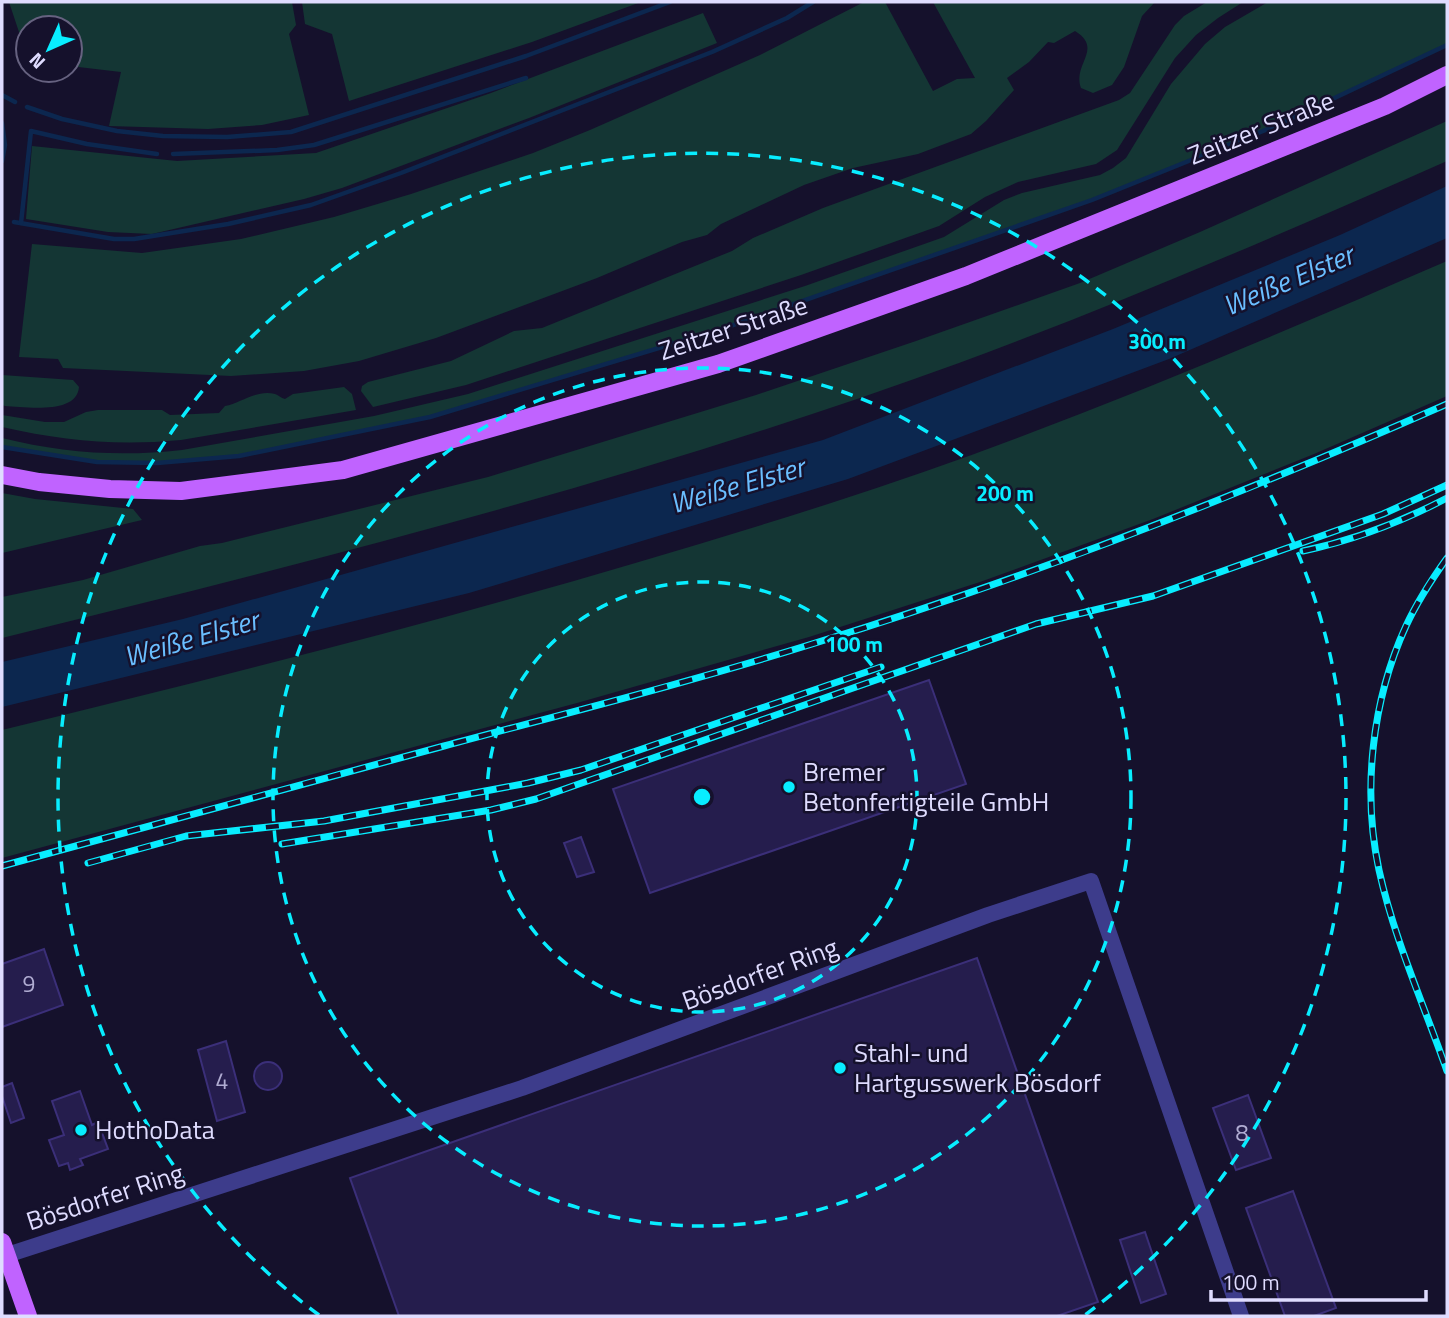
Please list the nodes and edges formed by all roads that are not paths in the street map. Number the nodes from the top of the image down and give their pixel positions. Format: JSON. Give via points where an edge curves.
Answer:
{"nodes":[{"id":1,"x":1447,"y":75,"type":"edge"},
{"id":2,"x":2,"y":475,"type":"edge"},
{"id":3,"x":4,"y":1248,"type":"edge"},
{"id":4,"x":28,"y":1316,"type":"edge"},
{"id":5,"x":1241,"y":1316,"type":"edge"}],
"edges":[{"from":1,"to":2,"type":"main road","name":"Zeitzer Straße","via":[[1385,106],[966,276],[718,364],[343,470],[181,491],[110,489]]},
{"from":3,"to":4,"type":"main road"},
{"from":3,"to":5,"type":"street","name":"Bösdorfer Ring","via":[[522,1088],[1091,881]]}]}
